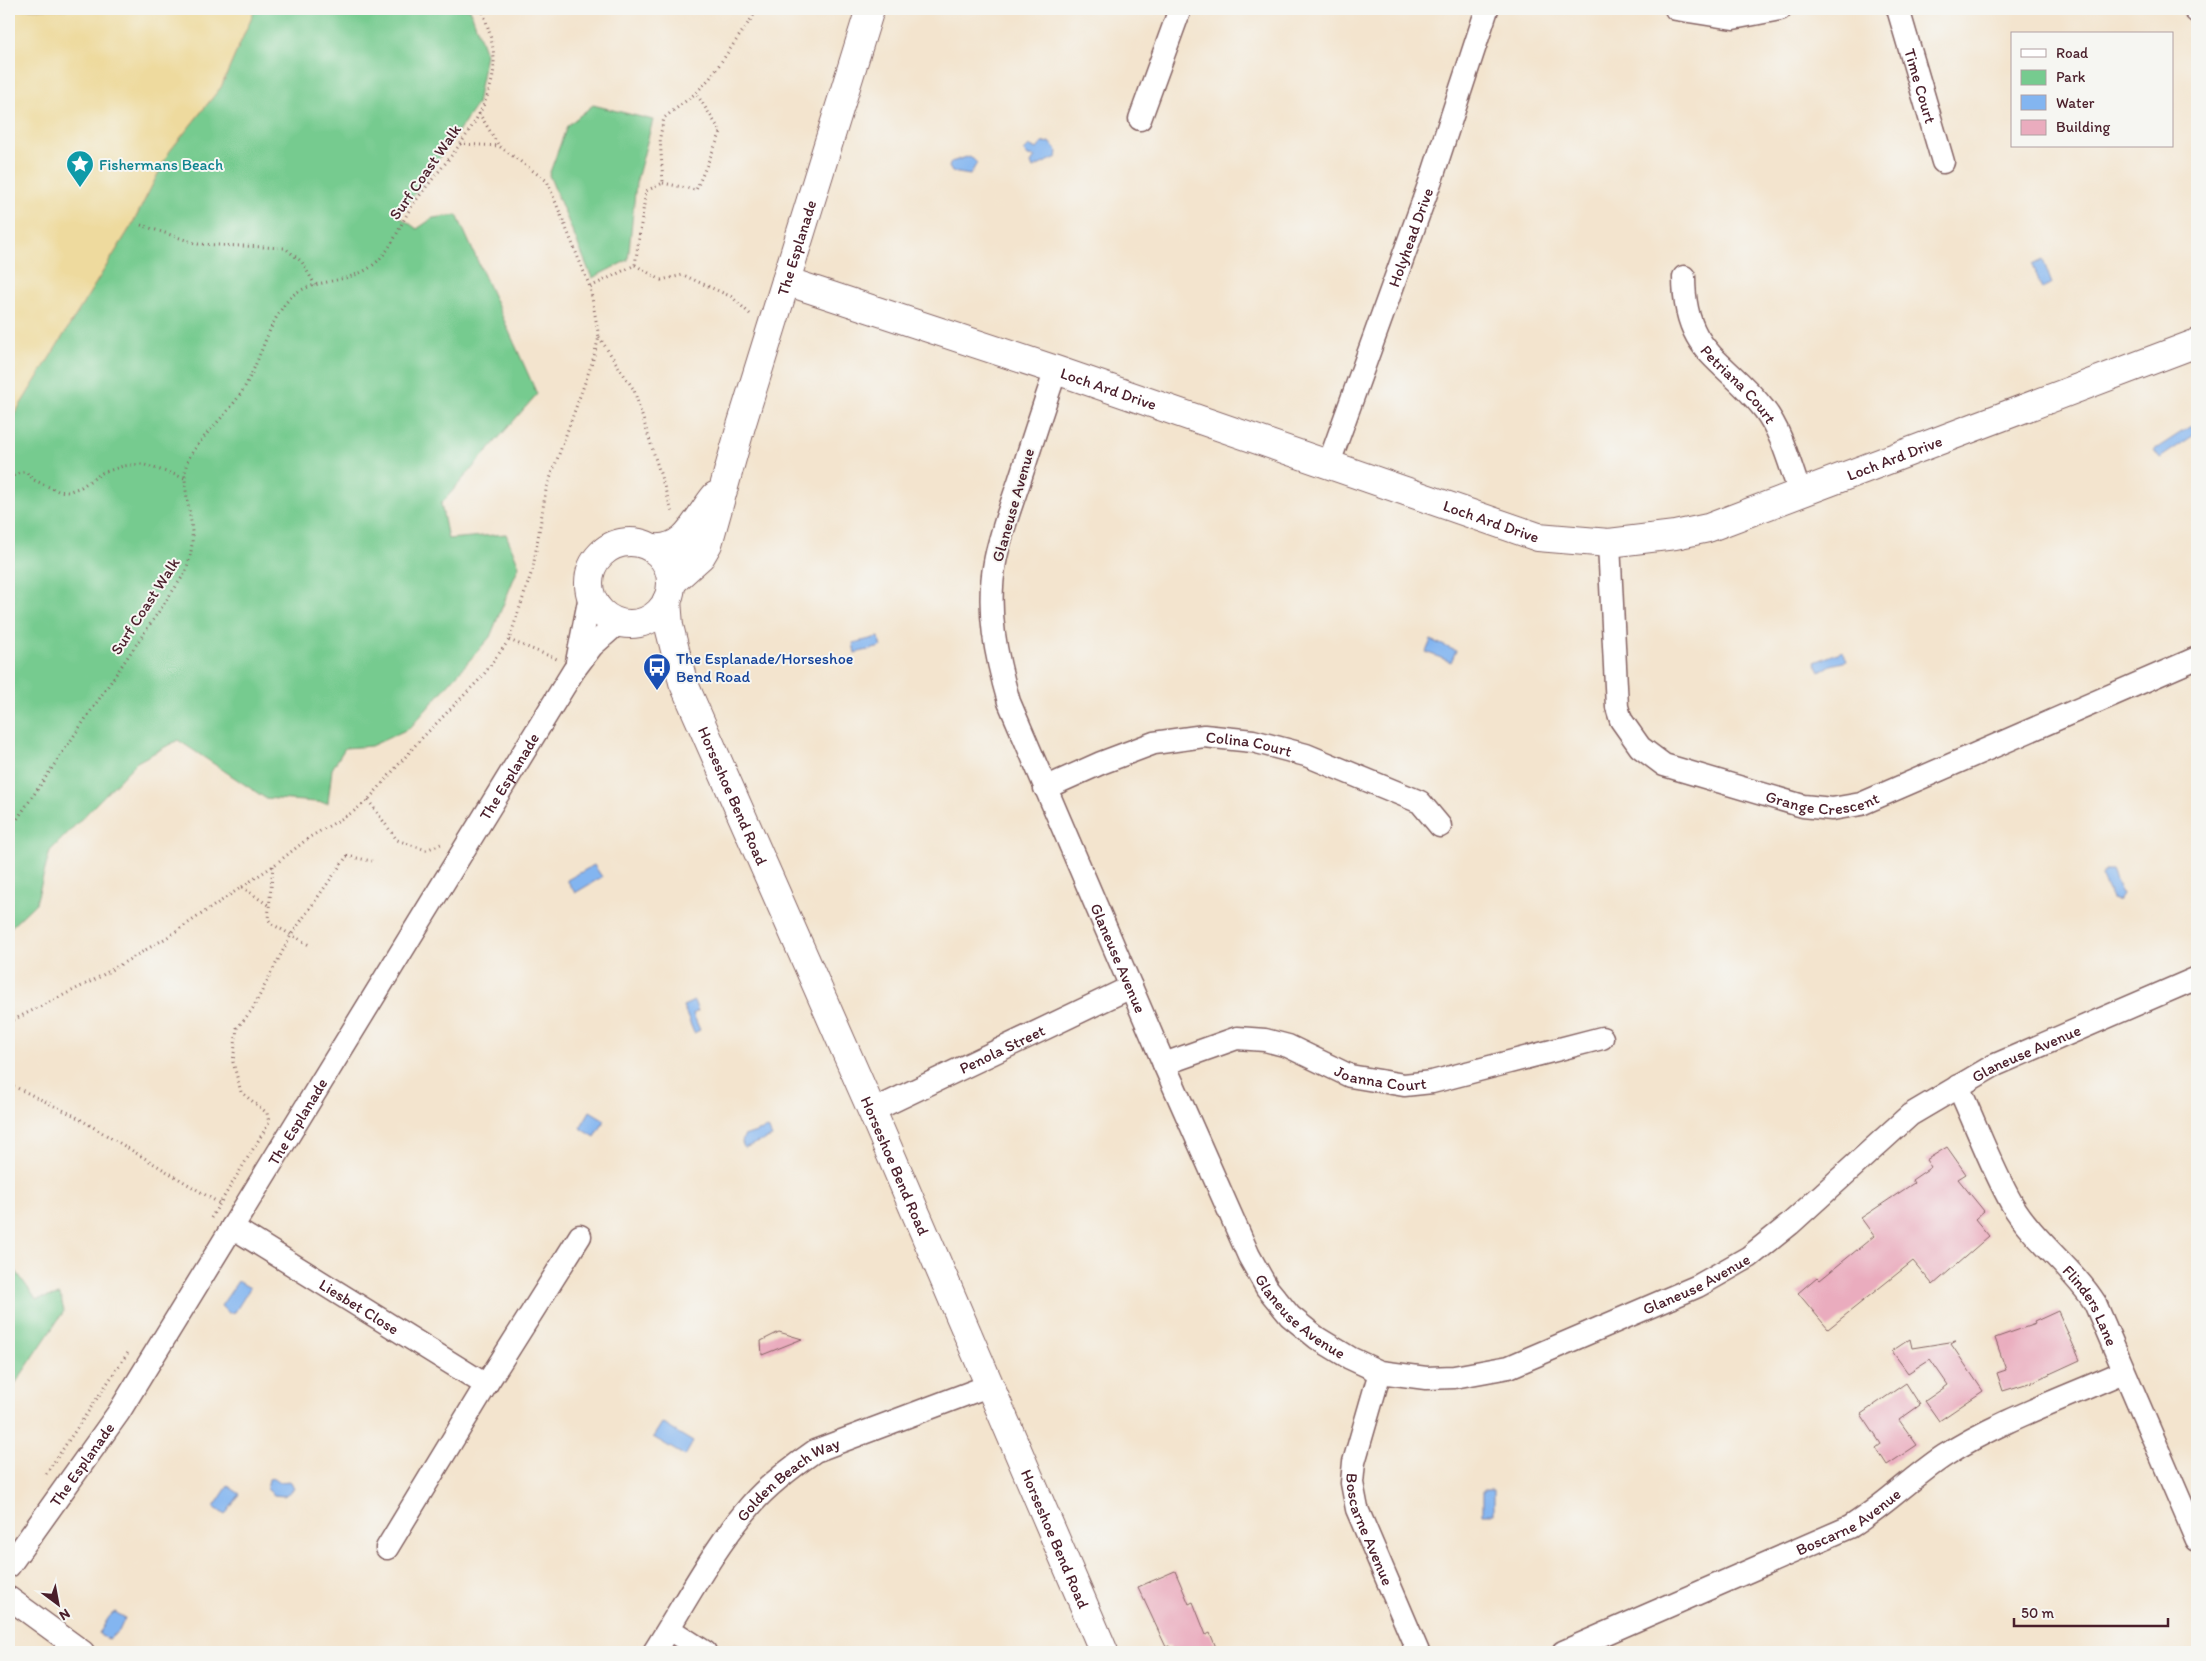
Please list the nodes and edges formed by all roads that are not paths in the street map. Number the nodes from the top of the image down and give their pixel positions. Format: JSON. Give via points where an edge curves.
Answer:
{"nodes":[{"id":1,"x":870,"y":9,"type":"edge"},
{"id":2,"x":1180,"y":9,"type":"edge"},
{"id":3,"x":1487,"y":9,"type":"edge"},
{"id":4,"x":1676,"y":9,"type":"edge"},
{"id":5,"x":1780,"y":9,"type":"edge"},
{"id":6,"x":1898,"y":9,"type":"edge"},
{"id":7,"x":2194,"y":9,"type":"edge"},
{"id":8,"x":2197,"y":12,"type":"edge"},
{"id":9,"x":1140,"y":120,"type":"dead end"},
{"id":10,"x":1943,"y":162,"type":"dead end"},
{"id":11,"x":1684,"y":277,"type":"dead end"},
{"id":12,"x":786,"y":281,"type":"junction"},
{"id":13,"x":2196,"y":345,"type":"edge"},
{"id":14,"x":1056,"y":370,"type":"junction"},
{"id":15,"x":1329,"y":463,"type":"junction"},
{"id":16,"x":724,"y":485,"type":"junction"},
{"id":17,"x":1800,"y":493,"type":"junction"},
{"id":18,"x":1609,"y":543,"type":"junction"},
{"id":19,"x":654,"y":548,"type":"junction"},
{"id":20,"x":670,"y":591,"type":"junction"},
{"id":21,"x":590,"y":596,"type":"junction"},
{"id":22,"x":629,"y":623,"type":"junction"},
{"id":23,"x":2197,"y":658,"type":"edge"},
{"id":24,"x":565,"y":664,"type":"junction"},
{"id":25,"x":683,"y":682,"type":"junction"},
{"id":26,"x":1045,"y":788,"type":"junction"},
{"id":27,"x":1440,"y":826,"type":"dead end"},
{"id":28,"x":2197,"y":978,"type":"edge"},
{"id":29,"x":1131,"y":987,"type":"junction"},
{"id":30,"x":1602,"y":1038,"type":"dead end"},
{"id":31,"x":1164,"y":1064,"type":"junction"},
{"id":32,"x":1958,"y":1086,"type":"junction"},
{"id":33,"x":872,"y":1110,"type":"junction"},
{"id":34,"x":232,"y":1227,"type":"junction"},
{"id":35,"x":580,"y":1236,"type":"dead end"},
{"id":36,"x":1380,"y":1372,"type":"junction"},
{"id":37,"x":2123,"y":1372,"type":"junction"},
{"id":38,"x":486,"y":1385,"type":"junction"},
{"id":39,"x":988,"y":1386,"type":"junction"},
{"id":40,"x":2197,"y":1540,"type":"edge"},
{"id":41,"x":387,"y":1548,"type":"dead end"},
{"id":42,"x":9,"y":1566,"type":"edge"},
{"id":43,"x":9,"y":1598,"type":"edge"},
{"id":44,"x":669,"y":1629,"type":"junction"},
{"id":45,"x":83,"y":1652,"type":"edge"},
{"id":46,"x":654,"y":1652,"type":"edge"},
{"id":47,"x":705,"y":1652,"type":"edge"},
{"id":48,"x":1104,"y":1652,"type":"edge"},
{"id":49,"x":1418,"y":1652,"type":"edge"},
{"id":50,"x":1562,"y":1652,"type":"edge"}],
"edges":[{"from":1,"to":12,"type":"street","name":"The Esplanade"},
{"from":2,"to":9,"type":"street"},
{"from":3,"to":15,"type":"street","name":"Holyhead Drive","via":[[1433,174]]},
{"from":4,"to":5,"type":"street","via":[[1733,18]]},
{"from":6,"to":10,"type":"street","name":"Time Court"},
{"from":7,"to":8,"type":"street"},
{"from":11,"to":17,"type":"street","name":"Petriana Court","via":[[1684,302],[1690,324],[1717,363],[1764,409]]},
{"from":12,"to":14,"type":"street","name":"Loch Ard Drive"},
{"from":12,"to":16,"type":"street","name":"The Esplanade"},
{"from":13,"to":17,"type":"street","name":"Loch Ard Drive"},
{"from":14,"to":15,"type":"street","name":"Loch Ard Drive"},
{"from":14,"to":26,"type":"street","name":"Glaneuse Avenue","via":[[1004,528],[995,564],[992,603],[994,640],[1009,702]]},
{"from":15,"to":18,"type":"street","name":"Loch Ard Drive","via":[[1538,537]]},
{"from":16,"to":19,"type":"street","name":"The Esplanade","via":[[684,539],[665,549]]},
{"from":16,"to":20,"type":"street","name":"The Esplanade","via":[[708,544]]},
{"from":17,"to":18,"type":"street","name":"Loch Ard Drive","via":[[1708,528]]},
{"from":18,"to":23,"type":"street","name":"Grange Crescent","via":[[1616,706],[1630,733],[1652,758],[1664,764],[1803,806],[1832,809],[1861,804]]},
{"from":19,"to":20,"type":"street","via":[[670,572]]},
{"from":19,"to":21,"type":"street","via":[[630,542],[614,545],[603,552],[588,575]]},
{"from":20,"to":22,"type":"street","via":[[660,610]]},
{"from":20,"to":25,"type":"street","name":"Horseshoe Bend Road","via":[[672,641]]},
{"from":21,"to":22,"type":"street","via":[[599,611],[608,618]]},
{"from":21,"to":24,"type":"street","name":"The Esplanade","via":[[580,652]]},
{"from":22,"to":24,"type":"street","name":"The Esplanade"},
{"from":22,"to":25,"type":"street","name":"Horseshoe Bend Road","via":[[655,640]]},
{"from":24,"to":34,"type":"street","name":"The Esplanade"},
{"from":25,"to":33,"type":"street","name":"Horseshoe Bend Road"},
{"from":26,"to":27,"type":"street","name":"Colina Court","via":[[1154,743],[1204,736],[1253,741],[1306,755],[1420,802]]},
{"from":26,"to":29,"type":"street","name":"Glaneuse Avenue"},
{"from":28,"to":32,"type":"street","name":"Glaneuse Avenue","via":[[1993,1066]]},
{"from":29,"to":31,"type":"street","name":"Glaneuse Avenue"},
{"from":29,"to":33,"type":"street","name":"Penola Street"},
{"from":30,"to":31,"type":"street","name":"Joanna Court","via":[[1432,1082],[1404,1085],[1350,1076],[1288,1046],[1265,1040],[1237,1038]]},
{"from":31,"to":36,"type":"street","name":"Glaneuse Avenue","via":[[1249,1256],[1267,1288],[1290,1316],[1317,1338]]},
{"from":32,"to":36,"type":"street","name":"Glaneuse Avenue","via":[[1910,1115],[1749,1257],[1698,1286],[1509,1368],[1426,1378]]},
{"from":32,"to":37,"type":"street","name":"Flinders Lane","via":[[2012,1204],[2026,1224],[2082,1283],[2095,1303]]},
{"from":33,"to":39,"type":"street","name":"Horseshoe Bend Road"},
{"from":34,"to":38,"type":"street","name":"Liesbet Close"},
{"from":34,"to":42,"type":"street","name":"The Esplanade","via":[[108,1428]]},
{"from":35,"to":38,"type":"street"},
{"from":36,"to":49,"type":"street","name":"Boscarne Avenue","via":[[1354,1462],[1352,1483],[1357,1510]]},
{"from":37,"to":40,"type":"street","name":"Flinders Lane"},
{"from":37,"to":50,"type":"street","name":"Boscarne Avenue","via":[[1993,1430],[1944,1456],[1850,1527]]},
{"from":38,"to":41,"type":"street"},
{"from":39,"to":44,"type":"street","name":"Golden Beach Way","via":[[815,1451],[794,1466],[751,1505],[730,1532]]},
{"from":39,"to":48,"type":"street","name":"Horseshoe Bend Road"},
{"from":43,"to":45,"type":"street"},
{"from":44,"to":46,"type":"street","name":"Golden Beach Way"},
{"from":44,"to":47,"type":"street"}]}
